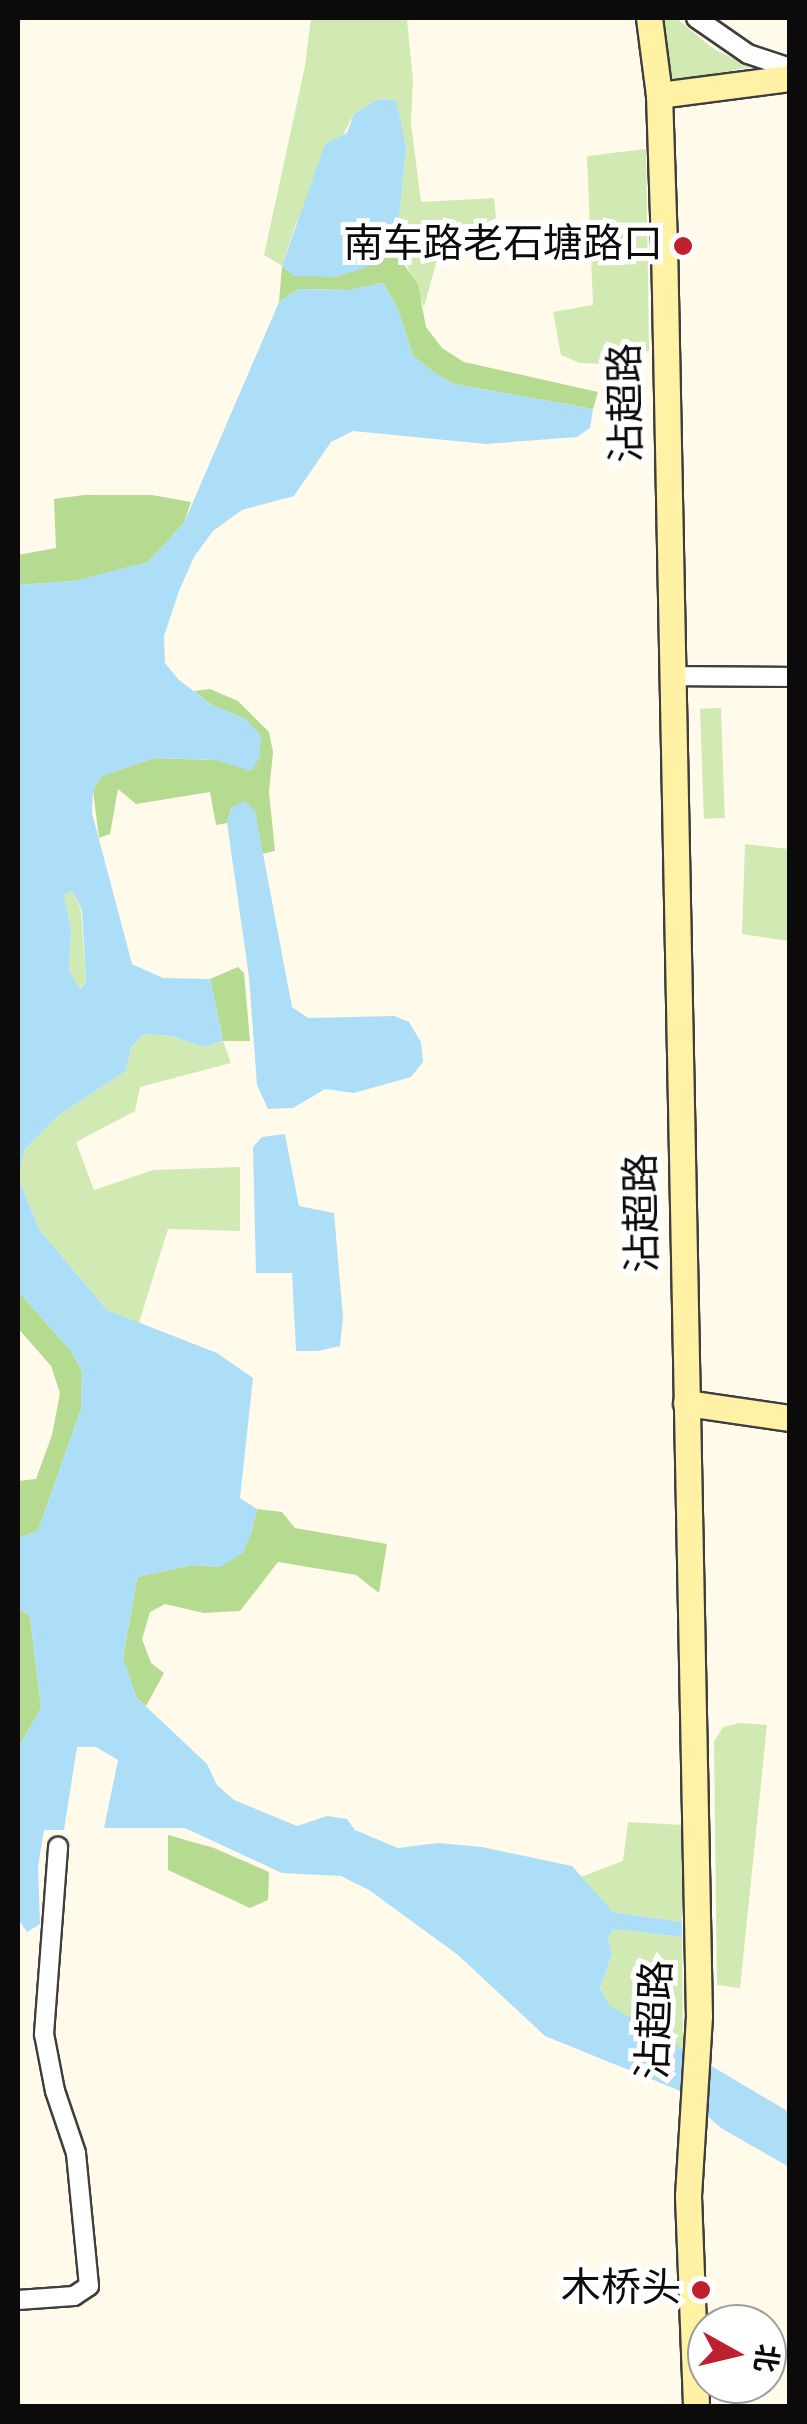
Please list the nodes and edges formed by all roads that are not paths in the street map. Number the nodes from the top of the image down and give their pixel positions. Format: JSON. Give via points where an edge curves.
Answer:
{"nodes":[{"id":1,"x":649,"y":18,"type":"edge"},
{"id":2,"x":696,"y":18,"type":"edge"},
{"id":3,"x":790,"y":68,"type":"edge"},
{"id":4,"x":790,"y":78,"type":"edge"},
{"id":5,"x":658,"y":95,"type":"junction"},
{"id":6,"x":671,"y":676,"type":"junction"},
{"id":7,"x":790,"y":677,"type":"edge"},
{"id":8,"x":686,"y":1403,"type":"junction"},
{"id":9,"x":790,"y":1418,"type":"edge"},
{"id":10,"x":58,"y":1847,"type":"dead end"},
{"id":11,"x":18,"y":2300,"type":"edge"},
{"id":12,"x":696,"y":2406,"type":"edge"}],
"edges":[{"from":1,"to":5,"type":"street","name":"沾超路"},
{"from":2,"to":3,"type":"street","via":[[748,54]]},
{"from":4,"to":5,"type":"street"},
{"from":5,"to":6,"type":"street","name":"沾超路"},
{"from":6,"to":7,"type":"street"},
{"from":6,"to":8,"type":"street","name":"沾超路"},
{"from":8,"to":9,"type":"street"},
{"from":8,"to":12,"type":"street","name":"沾超路","via":[[696,2056],[688,2196]]},
{"from":10,"to":11,"type":"street","via":[[44,2034],[76,2154],[89,2286],[74,2296]]}]}
